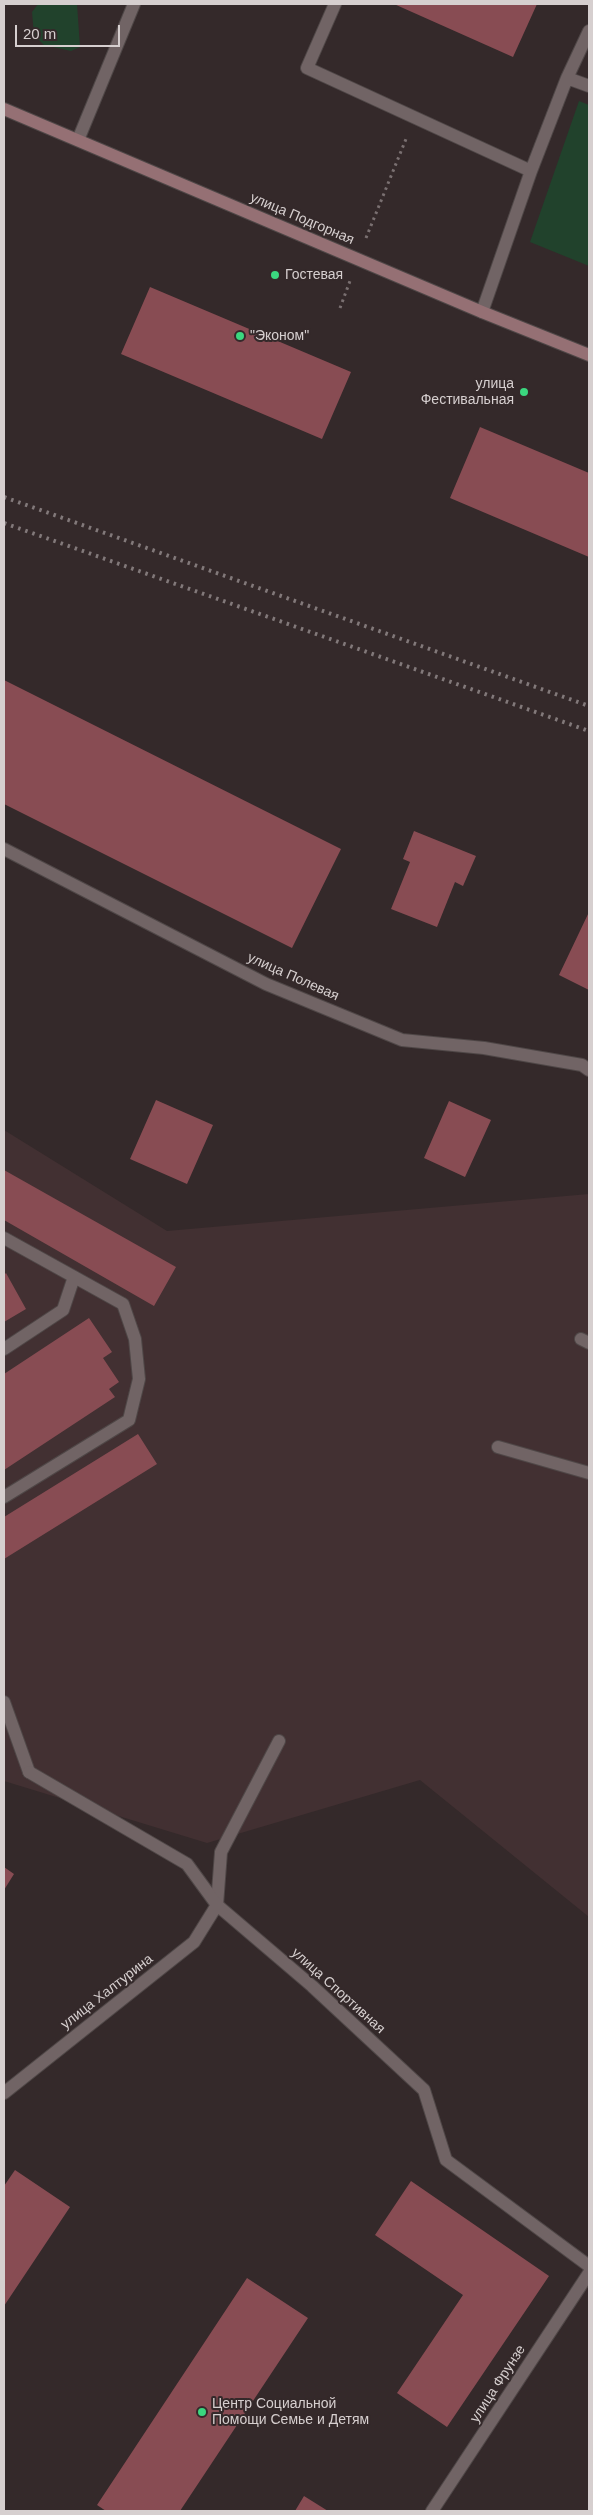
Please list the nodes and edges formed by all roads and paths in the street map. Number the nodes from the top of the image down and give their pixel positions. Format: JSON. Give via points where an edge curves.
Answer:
{"nodes":[{"id":1,"x":134,"y":4,"type":"edge"},
{"id":2,"x":335,"y":4,"type":"edge"},
{"id":3,"x":589,"y":31,"type":"edge"},
{"id":4,"x":567,"y":78,"type":"junction"},
{"id":5,"x":589,"y":86,"type":"edge"},
{"id":6,"x":4,"y":109,"type":"edge"},
{"id":7,"x":415,"y":118,"type":"junction"},
{"id":8,"x":78,"y":140,"type":"junction"},
{"id":9,"x":531,"y":171,"type":"junction"},
{"id":10,"x":358,"y":260,"type":"junction"},
{"id":11,"x":340,"y":308,"type":"dead end"},
{"id":12,"x":482,"y":312,"type":"junction"},
{"id":13,"x":589,"y":355,"type":"edge"},
{"id":14,"x":4,"y":849,"type":"edge"},
{"id":15,"x":589,"y":1070,"type":"edge"},
{"id":16,"x":4,"y":1238,"type":"edge"},
{"id":17,"x":74,"y":1277,"type":"junction"},
{"id":18,"x":4,"y":1349,"type":"edge"},
{"id":19,"x":498,"y":1447,"type":"dead end"},
{"id":20,"x":589,"y":1473,"type":"edge"},
{"id":21,"x":4,"y":1497,"type":"edge"},
{"id":22,"x":4,"y":1702,"type":"edge"},
{"id":23,"x":279,"y":1741,"type":"dead end"},
{"id":24,"x":217,"y":1905,"type":"junction"},
{"id":25,"x":4,"y":2093,"type":"edge"},
{"id":26,"x":589,"y":2266,"type":"edge"},
{"id":27,"x":589,"y":2273,"type":"edge"},
{"id":28,"x":432,"y":2511,"type":"edge"}],
"edges":[{"from":1,"to":8,"type":"street"},
{"from":2,"to":7,"type":"street","via":[[306,68]]},
{"from":3,"to":4,"type":"street"},
{"from":4,"to":5,"type":"street"},
{"from":4,"to":9,"type":"street"},
{"from":6,"to":8,"type":"main road","name":"улица Подгорная"},
{"from":7,"to":9,"type":"street"},
{"from":7,"to":10,"type":"path"},
{"from":8,"to":10,"type":"main road","name":"улица Подгорная"},
{"from":9,"to":12,"type":"street"},
{"from":10,"to":11,"type":"path"},
{"from":10,"to":12,"type":"main road","name":"улица Подгорная"},
{"from":12,"to":13,"type":"main road","name":"улица Подгорная"},
{"from":14,"to":15,"type":"street","name":"улица Полевая","via":[[266,984],[402,1040],[484,1048],[582,1064]]},
{"from":16,"to":17,"type":"street"},
{"from":17,"to":18,"type":"street","via":[[63,1310]]},
{"from":17,"to":21,"type":"street","via":[[123,1304],[135,1338],[139,1379],[128,1420]]},
{"from":19,"to":20,"type":"street"},
{"from":22,"to":24,"type":"street","name":"улица Спортивная","via":[[29,1772],[187,1864]]},
{"from":23,"to":24,"type":"street","via":[[221,1852]]},
{"from":24,"to":25,"type":"street","name":"улица Халтурина","via":[[194,1942]]},
{"from":24,"to":26,"type":"street","name":"улица Спортивная","via":[[312,1986],[424,2090],[446,2160]]},
{"from":27,"to":28,"type":"street","name":"улица Фрунзе"}]}
